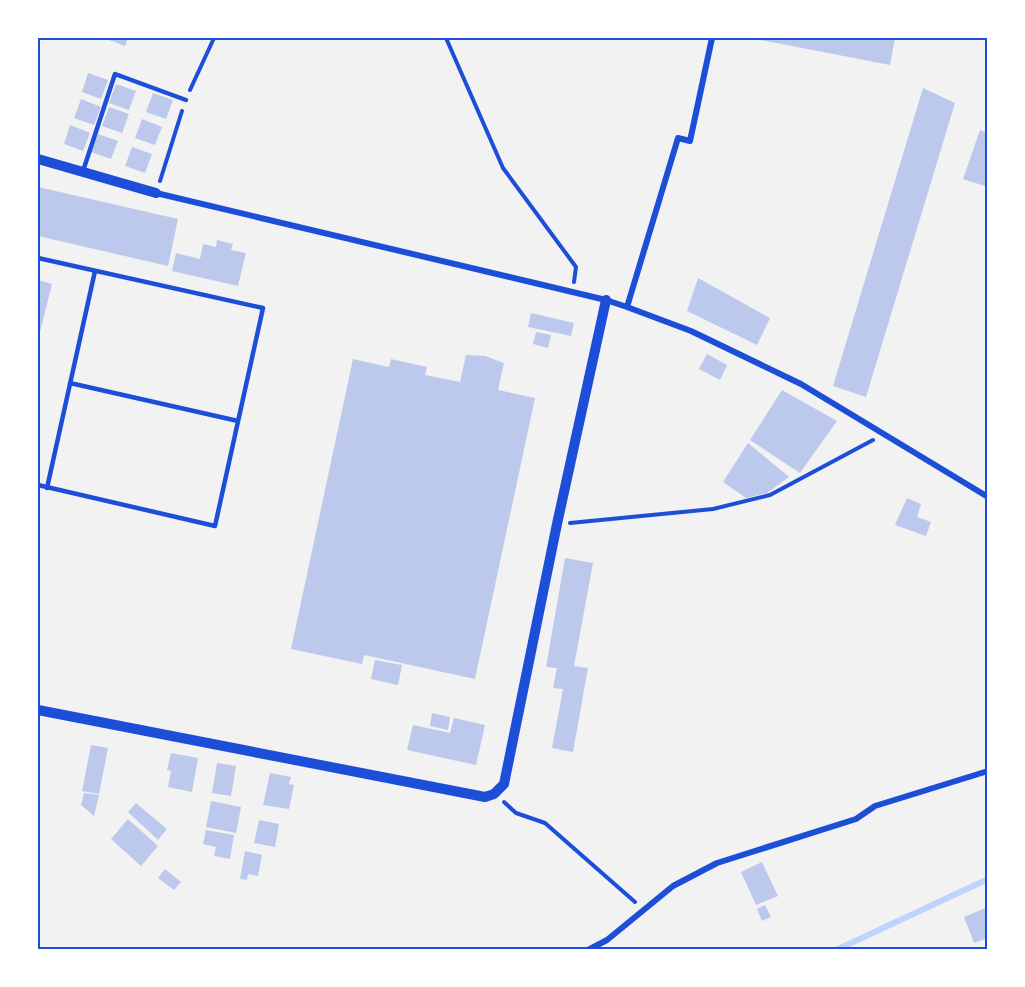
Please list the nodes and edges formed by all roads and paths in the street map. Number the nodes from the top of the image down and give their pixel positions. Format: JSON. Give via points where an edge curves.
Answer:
{"nodes":[{"id":1,"x":214,"y":38,"type":"edge"},
{"id":2,"x":446,"y":38,"type":"edge"},
{"id":3,"x":712,"y":38,"type":"edge"},
{"id":4,"x":186,"y":100,"type":"junction"},
{"id":5,"x":38,"y":159,"type":"edge"},
{"id":6,"x":82,"y":171,"type":"junction"},
{"id":7,"x":156,"y":193,"type":"junction"},
{"id":8,"x":38,"y":258,"type":"edge"},
{"id":9,"x":95,"y":271,"type":"junction"},
{"id":10,"x":572,"y":292,"type":"junction"},
{"id":11,"x":606,"y":300,"type":"junction"},
{"id":12,"x":627,"y":306,"type":"junction"},
{"id":13,"x":70,"y":383,"type":"junction"},
{"id":14,"x":238,"y":421,"type":"junction"},
{"id":15,"x":884,"y":435,"type":"junction"},
{"id":16,"x":38,"y":485,"type":"edge"},
{"id":17,"x":47,"y":488,"type":"junction"},
{"id":18,"x":987,"y":497,"type":"edge"},
{"id":19,"x":557,"y":524,"type":"junction"},
{"id":20,"x":38,"y":710,"type":"edge"},
{"id":21,"x":987,"y":771,"type":"edge"},
{"id":22,"x":494,"y":794,"type":"junction"},
{"id":23,"x":643,"y":909,"type":"junction"},
{"id":24,"x":588,"y":950,"type":"edge"}],
"edges":[{"from":1,"to":4,"type":"path"},
{"from":2,"to":10,"type":"path","via":[[502,168],[576,267]]},
{"from":3,"to":12,"type":"street","via":[[690,141],[678,138]]},
{"from":4,"to":6,"type":"lane","via":[[115,74]]},
{"from":4,"to":7,"type":"path"},
{"from":5,"to":6,"type":"street"},
{"from":6,"to":7,"type":"street"},
{"from":7,"to":10,"type":"street"},
{"from":8,"to":9,"type":"lane"},
{"from":9,"to":13,"type":"lane"},
{"from":9,"to":14,"type":"lane","via":[[263,308]]},
{"from":10,"to":11,"type":"street"},
{"from":11,"to":12,"type":"street"},
{"from":11,"to":19,"type":"street"},
{"from":12,"to":15,"type":"street","via":[[691,331],[801,384]]},
{"from":13,"to":14,"type":"lane"},
{"from":13,"to":17,"type":"lane"},
{"from":14,"to":17,"type":"lane","via":[[215,526]]},
{"from":15,"to":18,"type":"street"},
{"from":15,"to":19,"type":"path","via":[[770,495],[713,509]]},
{"from":16,"to":17,"type":"lane"},
{"from":19,"to":22,"type":"street","via":[[504,784]]},
{"from":20,"to":22,"type":"street","via":[[484,796]]},
{"from":21,"to":23,"type":"street","via":[[875,806],[856,819],[717,863],[673,886]]},
{"from":22,"to":23,"type":"path","via":[[516,813],[544,823]]},
{"from":23,"to":24,"type":"street","via":[[607,940]]}]}
